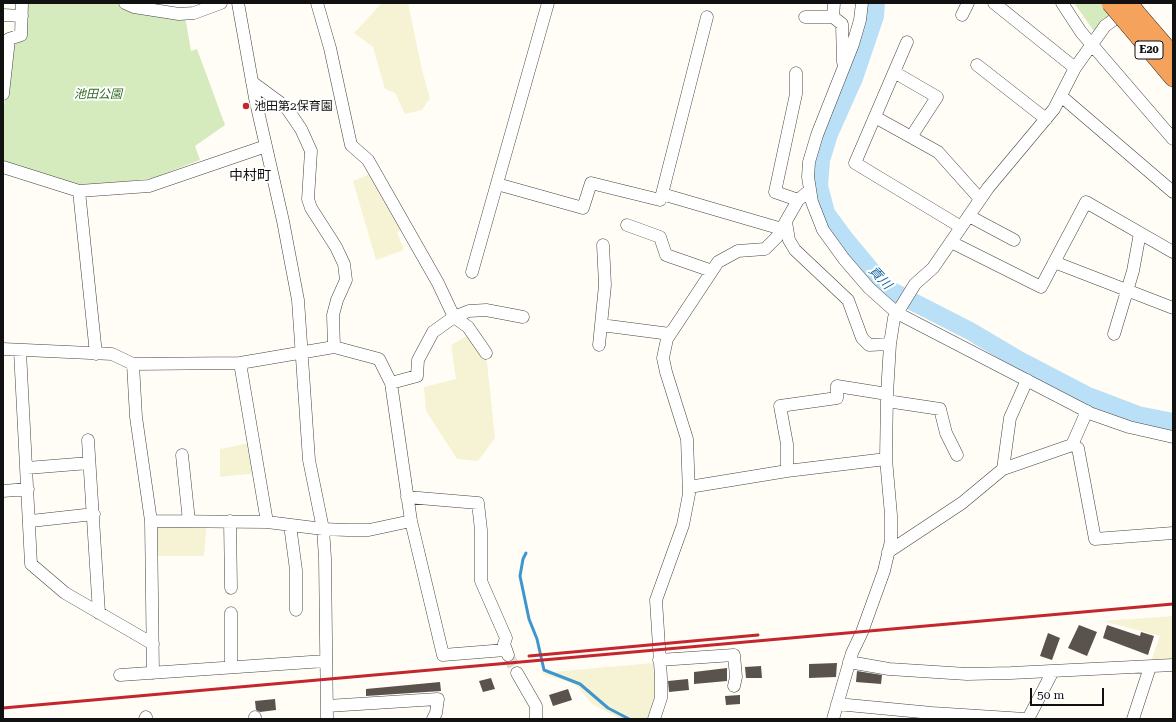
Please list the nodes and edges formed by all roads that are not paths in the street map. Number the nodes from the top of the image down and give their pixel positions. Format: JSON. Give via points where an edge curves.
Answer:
{"nodes":[{"id":1,"x":22,"y":3,"type":"edge"},
{"id":2,"x":125,"y":3,"type":"edge"},
{"id":3,"x":221,"y":3,"type":"edge"},
{"id":4,"x":238,"y":3,"type":"edge"},
{"id":5,"x":317,"y":3,"type":"edge"},
{"id":6,"x":548,"y":3,"type":"edge"},
{"id":7,"x":834,"y":3,"type":"edge"},
{"id":8,"x":862,"y":3,"type":"edge"},
{"id":9,"x":968,"y":3,"type":"edge"},
{"id":10,"x":994,"y":3,"type":"edge"},
{"id":11,"x":1062,"y":3,"type":"edge"},
{"id":12,"x":1110,"y":3,"type":"edge"},
{"id":13,"x":1132,"y":10,"type":"edge"},
{"id":14,"x":3,"y":15,"type":"edge"},
{"id":15,"x":962,"y":15,"type":"dead end"},
{"id":16,"x":22,"y":16,"type":"junction"},
{"id":17,"x":707,"y":17,"type":"dead end"},
{"id":18,"x":806,"y":17,"type":"dead end"},
{"id":19,"x":833,"y":18,"type":"junction"},
{"id":20,"x":907,"y":42,"type":"dead end"},
{"id":21,"x":1092,"y":45,"type":"junction"},
{"id":22,"x":1173,"y":55,"type":"edge"},
{"id":23,"x":977,"y":65,"type":"dead end"},
{"id":24,"x":1075,"y":68,"type":"junction"},
{"id":25,"x":843,"y":69,"type":"junction"},
{"id":26,"x":894,"y":72,"type":"junction"},
{"id":27,"x":796,"y":73,"type":"dead end"},
{"id":28,"x":1173,"y":78,"type":"edge"},
{"id":29,"x":252,"y":82,"type":"junction"},
{"id":30,"x":3,"y":94,"type":"edge"},
{"id":31,"x":1061,"y":96,"type":"junction"},
{"id":32,"x":875,"y":117,"type":"junction"},
{"id":33,"x":1046,"y":119,"type":"junction"},
{"id":34,"x":911,"y":136,"type":"junction"},
{"id":35,"x":1173,"y":139,"type":"edge"},
{"id":36,"x":266,"y":146,"type":"junction"},
{"id":37,"x":3,"y":167,"type":"edge"},
{"id":38,"x":497,"y":184,"type":"junction"},
{"id":39,"x":79,"y":191,"type":"junction"},
{"id":40,"x":809,"y":191,"type":"junction"},
{"id":41,"x":1173,"y":192,"type":"edge"},
{"id":42,"x":662,"y":194,"type":"junction"},
{"id":43,"x":980,"y":199,"type":"junction"},
{"id":44,"x":798,"y":200,"type":"junction"},
{"id":45,"x":969,"y":216,"type":"junction"},
{"id":46,"x":628,"y":225,"type":"dead end"},
{"id":47,"x":784,"y":225,"type":"junction"},
{"id":48,"x":961,"y":227,"type":"junction"},
{"id":49,"x":1140,"y":232,"type":"junction"},
{"id":50,"x":1014,"y":240,"type":"dead end"},
{"id":51,"x":951,"y":242,"type":"junction"},
{"id":52,"x":603,"y":245,"type":"dead end"},
{"id":53,"x":1173,"y":252,"type":"edge"},
{"id":54,"x":1054,"y":262,"type":"junction"},
{"id":55,"x":712,"y":271,"type":"junction"},
{"id":56,"x":472,"y":272,"type":"dead end"},
{"id":57,"x":1127,"y":290,"type":"junction"},
{"id":58,"x":1173,"y":308,"type":"edge"},
{"id":59,"x":898,"y":311,"type":"junction"},
{"id":60,"x":454,"y":317,"type":"junction"},
{"id":61,"x":523,"y":317,"type":"dead end"},
{"id":62,"x":601,"y":325,"type":"junction"},
{"id":63,"x":670,"y":334,"type":"junction"},
{"id":64,"x":1114,"y":334,"type":"dead end"},
{"id":65,"x":890,"y":344,"type":"junction"},
{"id":66,"x":599,"y":345,"type":"dead end"},
{"id":67,"x":334,"y":347,"type":"junction"},
{"id":68,"x":3,"y":349,"type":"edge"},
{"id":69,"x":20,"y":351,"type":"junction"},
{"id":70,"x":301,"y":351,"type":"junction"},
{"id":71,"x":486,"y":353,"type":"dead end"},
{"id":72,"x":96,"y":354,"type":"junction"},
{"id":73,"x":240,"y":363,"type":"junction"},
{"id":74,"x":133,"y":364,"type":"junction"},
{"id":75,"x":1027,"y":380,"type":"junction"},
{"id":76,"x":391,"y":383,"type":"junction"},
{"id":77,"x":887,"y":398,"type":"junction"},
{"id":78,"x":1087,"y":411,"type":"junction"},
{"id":79,"x":1173,"y":437,"type":"edge"},
{"id":80,"x":88,"y":440,"type":"dead end"},
{"id":81,"x":1072,"y":445,"type":"junction"},
{"id":82,"x":182,"y":454,"type":"dead end"},
{"id":83,"x":957,"y":455,"type":"dead end"},
{"id":84,"x":886,"y":460,"type":"junction"},
{"id":85,"x":89,"y":463,"type":"junction"},
{"id":86,"x":26,"y":468,"type":"junction"},
{"id":87,"x":1004,"y":469,"type":"junction"},
{"id":88,"x":787,"y":471,"type":"junction"},
{"id":89,"x":688,"y":487,"type":"junction"},
{"id":90,"x":28,"y":489,"type":"junction"},
{"id":91,"x":3,"y":492,"type":"edge"},
{"id":92,"x":407,"y":497,"type":"junction"},
{"id":93,"x":94,"y":514,"type":"junction"},
{"id":94,"x":30,"y":521,"type":"junction"},
{"id":95,"x":151,"y":521,"type":"junction"},
{"id":96,"x":189,"y":521,"type":"junction"},
{"id":97,"x":230,"y":521,"type":"junction"},
{"id":98,"x":411,"y":521,"type":"junction"},
{"id":99,"x":267,"y":522,"type":"junction"},
{"id":100,"x":290,"y":525,"type":"junction"},
{"id":101,"x":323,"y":529,"type":"junction"},
{"id":102,"x":1173,"y":533,"type":"edge"},
{"id":103,"x":888,"y":552,"type":"junction"},
{"id":104,"x":231,"y":588,"type":"dead end"},
{"id":105,"x":296,"y":610,"type":"dead end"},
{"id":106,"x":99,"y":613,"type":"junction"},
{"id":107,"x":231,"y":613,"type":"dead end"},
{"id":108,"x":153,"y":644,"type":"junction"},
{"id":109,"x":325,"y":660,"type":"junction"},
{"id":110,"x":659,"y":660,"type":"junction"},
{"id":111,"x":849,"y":662,"type":"junction"},
{"id":112,"x":1173,"y":665,"type":"edge"},
{"id":113,"x":1150,"y":667,"type":"junction"},
{"id":114,"x":231,"y":668,"type":"junction"},
{"id":115,"x":1053,"y":672,"type":"junction"},
{"id":116,"x":153,"y":673,"type":"junction"},
{"id":117,"x":517,"y":673,"type":"tunnel mouth"},
{"id":118,"x":120,"y":675,"type":"dead end"},
{"id":119,"x":734,"y":686,"type":"dead end"},
{"id":120,"x":837,"y":704,"type":"junction"},
{"id":121,"x":327,"y":706,"type":"junction"},
{"id":122,"x":932,"y":716,"type":"edge"},
{"id":123,"x":327,"y":719,"type":"edge"},
{"id":124,"x":433,"y":719,"type":"edge"},
{"id":125,"x":536,"y":719,"type":"edge"},
{"id":126,"x":654,"y":719,"type":"edge"},
{"id":127,"x":833,"y":719,"type":"edge"},
{"id":128,"x":1025,"y":719,"type":"edge"},
{"id":129,"x":1028,"y":719,"type":"edge"},
{"id":130,"x":1134,"y":719,"type":"edge"}],
"edges":[{"from":1,"to":16,"type":"street"},
{"from":2,"to":3,"type":"street","via":[[134,7],[179,14],[194,14]]},
{"from":4,"to":29,"type":"street"},
{"from":5,"to":60,"type":"street","via":[[330,48],[351,145],[368,160],[438,283]]},
{"from":6,"to":38,"type":"street"},
{"from":7,"to":19,"type":"street"},
{"from":8,"to":25,"type":"street","via":[[860,20]]},
{"from":9,"to":15,"type":"street"},
{"from":10,"to":24,"type":"street"},
{"from":11,"to":21,"type":"street"},
{"from":12,"to":13,"type":"highway","number":"E20","bridge":true},
{"from":13,"to":21,"type":"street","via":[[1105,26]]},
{"from":13,"to":22,"type":"highway","number":"E20"},
{"from":13,"to":28,"type":"highway","number":"E20"},
{"from":14,"to":16,"type":"street"},
{"from":16,"to":30,"type":"street","via":[[21,35],[9,39]]},
{"from":17,"to":42,"type":"street"},
{"from":18,"to":19,"type":"street"},
{"from":19,"to":25,"type":"street","via":[[842,24]]},
{"from":20,"to":26,"type":"street"},
{"from":21,"to":24,"type":"street"},
{"from":21,"to":35,"type":"street"},
{"from":23,"to":33,"type":"street"},
{"from":24,"to":31,"type":"street"},
{"from":25,"to":40,"type":"street","via":[[817,134],[809,162]]},
{"from":26,"to":32,"type":"street"},
{"from":26,"to":34,"type":"street","via":[[937,97]]},
{"from":27,"to":44,"type":"street","via":[[796,94],[775,192]]},
{"from":29,"to":36,"type":"street"},
{"from":29,"to":67,"type":"street","via":[[286,107],[301,129],[311,151],[308,199],[344,264],[346,280],[333,315]]},
{"from":31,"to":33,"type":"street"},
{"from":31,"to":41,"type":"street"},
{"from":32,"to":34,"type":"street"},
{"from":32,"to":48,"type":"street","via":[[855,163]]},
{"from":33,"to":43,"type":"street"},
{"from":34,"to":43,"type":"street","via":[[938,152]]},
{"from":36,"to":39,"type":"street","via":[[149,186]]},
{"from":36,"to":70,"type":"street","via":[[298,300]]},
{"from":37,"to":39,"type":"street"},
{"from":38,"to":42,"type":"street","via":[[583,208],[591,183],[660,200]]},
{"from":38,"to":56,"type":"street"},
{"from":39,"to":72,"type":"street"},
{"from":40,"to":44,"type":"street"},
{"from":40,"to":59,"type":"street","via":[[823,230],[844,259],[869,288]]},
{"from":42,"to":47,"type":"street"},
{"from":43,"to":45,"type":"street"},
{"from":44,"to":47,"type":"street"},
{"from":45,"to":48,"type":"street"},
{"from":45,"to":50,"type":"street"},
{"from":46,"to":55,"type":"street","via":[[660,237],[666,255]]},
{"from":47,"to":55,"type":"street","via":[[765,249],[729,254],[718,262]]},
{"from":47,"to":65,"type":"street","via":[[795,250],[848,300],[862,338],[869,345]]},
{"from":48,"to":51,"type":"street"},
{"from":49,"to":53,"type":"street"},
{"from":49,"to":54,"type":"street","via":[[1086,202]]},
{"from":49,"to":57,"type":"street"},
{"from":51,"to":54,"type":"street","via":[[1041,287]]},
{"from":51,"to":59,"type":"street","via":[[933,268],[915,284]]},
{"from":52,"to":62,"type":"street","via":[[605,285]]},
{"from":54,"to":57,"type":"street"},
{"from":55,"to":63,"type":"street"},
{"from":57,"to":58,"type":"street"},
{"from":57,"to":64,"type":"street"},
{"from":59,"to":65,"type":"street","via":[[894,318]]},
{"from":59,"to":75,"type":"street"},
{"from":60,"to":61,"type":"street","via":[[486,310]]},
{"from":60,"to":71,"type":"street","via":[[468,327]]},
{"from":60,"to":76,"type":"street","via":[[433,332],[418,360],[417,376]]},
{"from":62,"to":63,"type":"street"},
{"from":62,"to":66,"type":"street"},
{"from":63,"to":89,"type":"street","via":[[663,358],[688,439]]},
{"from":65,"to":77,"type":"street"},
{"from":67,"to":70,"type":"street"},
{"from":67,"to":76,"type":"street","via":[[379,359]]},
{"from":68,"to":69,"type":"street"},
{"from":69,"to":72,"type":"street"},
{"from":69,"to":86,"type":"street"},
{"from":70,"to":73,"type":"street"},
{"from":70,"to":101,"type":"street","via":[[309,460]]},
{"from":72,"to":74,"type":"street","via":[[112,354]]},
{"from":73,"to":74,"type":"street"},
{"from":73,"to":99,"type":"street"},
{"from":74,"to":95,"type":"street","via":[[136,417]]},
{"from":75,"to":78,"type":"street"},
{"from":75,"to":87,"type":"street","via":[[1010,418]]},
{"from":76,"to":92,"type":"street"},
{"from":77,"to":83,"type":"street","via":[[940,409],[946,433]]},
{"from":77,"to":84,"type":"street"},
{"from":77,"to":88,"type":"street","via":[[837,386],[837,398],[780,406],[787,444]]},
{"from":78,"to":79,"type":"street","via":[[1129,427]]},
{"from":78,"to":81,"type":"street"},
{"from":80,"to":85,"type":"street"},
{"from":81,"to":87,"type":"street"},
{"from":81,"to":102,"type":"street","via":[[1078,448],[1095,539]]},
{"from":82,"to":96,"type":"street"},
{"from":84,"to":88,"type":"street"},
{"from":84,"to":103,"type":"street","via":[[891,515]]},
{"from":85,"to":86,"type":"street"},
{"from":85,"to":93,"type":"street"},
{"from":86,"to":90,"type":"street"},
{"from":87,"to":103,"type":"street","via":[[962,503]]},
{"from":88,"to":89,"type":"street"},
{"from":89,"to":110,"type":"street","via":[[683,525],[656,600]]},
{"from":90,"to":91,"type":"street"},
{"from":90,"to":94,"type":"street"},
{"from":92,"to":98,"type":"street"},
{"from":92,"to":98,"type":"street","via":[[478,503],[481,581],[506,638],[507,653],[443,655]]},
{"from":93,"to":94,"type":"street"},
{"from":93,"to":106,"type":"street"},
{"from":94,"to":106,"type":"street","via":[[31,564],[65,593]]},
{"from":95,"to":96,"type":"street"},
{"from":95,"to":108,"type":"street"},
{"from":96,"to":97,"type":"street"},
{"from":97,"to":99,"type":"street"},
{"from":97,"to":104,"type":"street"},
{"from":98,"to":101,"type":"street","via":[[369,530]]},
{"from":99,"to":100,"type":"street"},
{"from":100,"to":101,"type":"street"},
{"from":100,"to":105,"type":"street","via":[[296,570]]},
{"from":101,"to":109,"type":"street"},
{"from":103,"to":111,"type":"street","via":[[865,626]]},
{"from":106,"to":108,"type":"street"},
{"from":107,"to":114,"type":"street"},
{"from":108,"to":116,"type":"street"},
{"from":109,"to":114,"type":"street"},
{"from":109,"to":121,"type":"street"},
{"from":110,"to":119,"type":"street","via":[[734,655]]},
{"from":110,"to":126,"type":"street","via":[[661,698]]},
{"from":111,"to":115,"type":"street","via":[[889,669],[967,674]]},
{"from":111,"to":120,"type":"street"},
{"from":112,"to":113,"type":"street"},
{"from":113,"to":115,"type":"street"},
{"from":113,"to":130,"type":"street"},
{"from":114,"to":116,"type":"street"},
{"from":115,"to":129,"type":"street"},
{"from":116,"to":118,"type":"street"},
{"from":117,"to":125,"type":"street","via":[[536,706]]},
{"from":120,"to":122,"type":"street"},
{"from":120,"to":127,"type":"street"},
{"from":121,"to":123,"type":"street"},
{"from":121,"to":124,"type":"street","via":[[438,699]]},
{"from":122,"to":128,"type":"street"}]}
